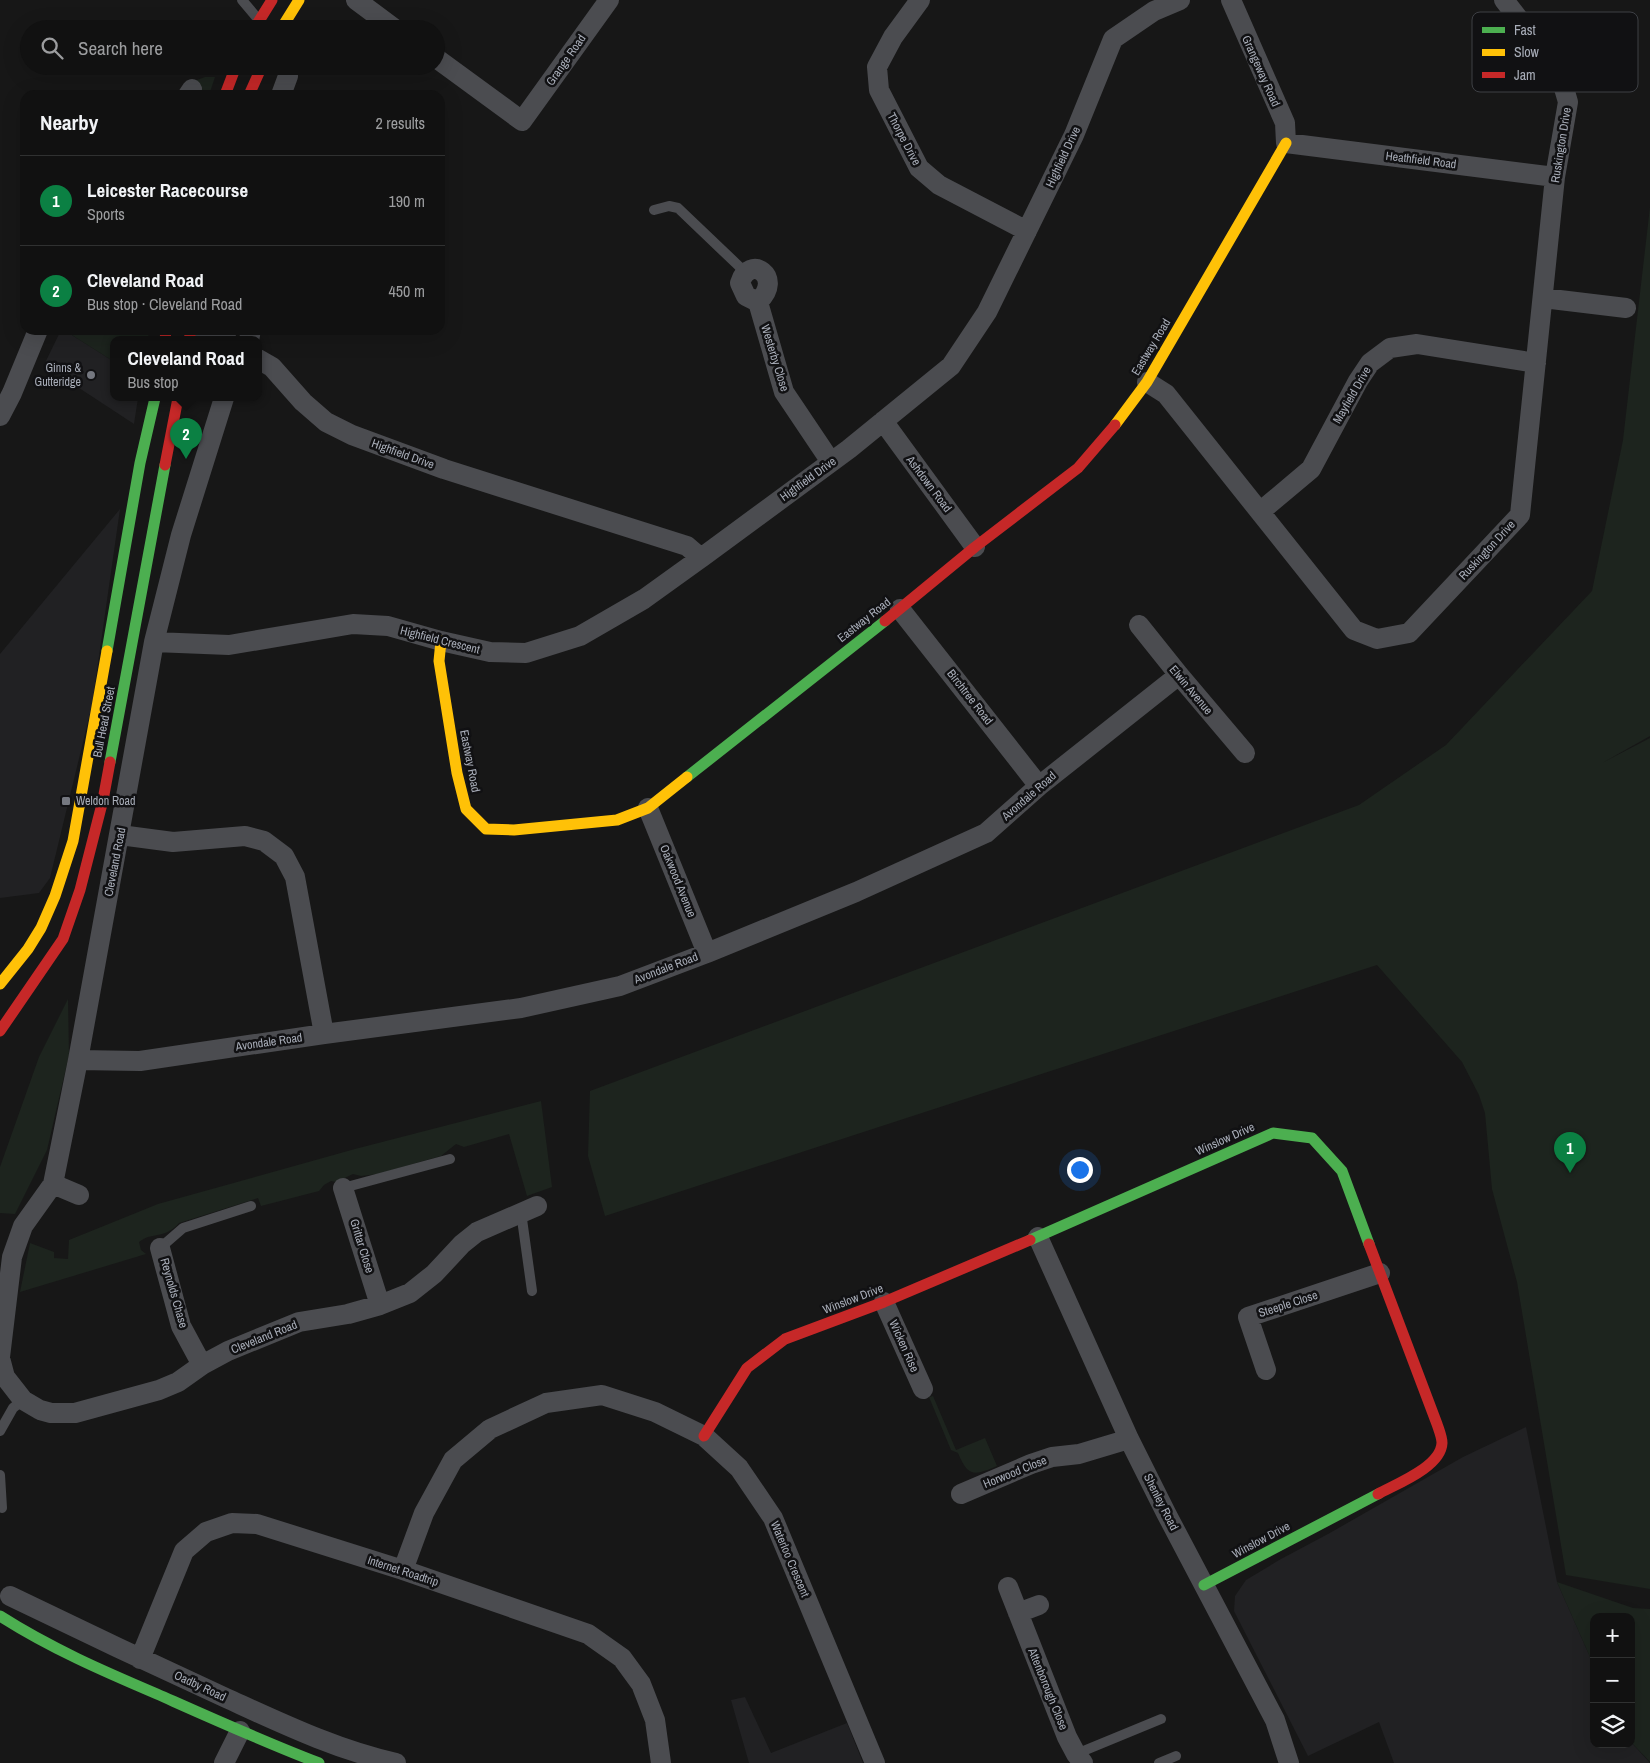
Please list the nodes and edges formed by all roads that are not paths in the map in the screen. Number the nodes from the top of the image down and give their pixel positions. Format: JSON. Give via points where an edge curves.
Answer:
{"nodes":[{"id":1,"x":242,"y":0,"type":"edge"},
{"id":2,"x":272,"y":0,"type":"edge"},
{"id":3,"x":299,"y":0,"type":"edge"},
{"id":4,"x":356,"y":0,"type":"edge"},
{"id":5,"x":609,"y":0,"type":"edge"},
{"id":6,"x":920,"y":0,"type":"edge"},
{"id":7,"x":1180,"y":0,"type":"edge"},
{"id":8,"x":1231,"y":0,"type":"edge"},
{"id":9,"x":254,"y":20,"type":"edge"},
{"id":10,"x":260,"y":20,"type":"edge"},
{"id":11,"x":287,"y":20,"type":"edge"},
{"id":12,"x":383,"y":20,"type":"edge"},
{"id":13,"x":445,"y":65,"type":"edge"},
{"id":14,"x":232,"y":75,"type":"edge"},
{"id":15,"x":258,"y":75,"type":"edge"},
{"id":16,"x":288,"y":76,"type":"dead end"},
{"id":17,"x":226,"y":90,"type":"edge"},
{"id":18,"x":251,"y":90,"type":"edge"},
{"id":19,"x":283,"y":90,"type":"edge"},
{"id":20,"x":1565,"y":92,"type":"edge"},
{"id":21,"x":1286,"y":143,"type":"junction"},
{"id":22,"x":1556,"y":176,"type":"junction"},
{"id":23,"x":654,"y":210,"type":"dead end"},
{"id":24,"x":1027,"y":231,"type":"junction"},
{"id":25,"x":745,"y":272,"type":"joint"},
{"id":26,"x":1543,"y":298,"type":"junction"},
{"id":27,"x":1626,"y":308,"type":"dead end"},
{"id":28,"x":36,"y":335,"type":"edge"},
{"id":29,"x":262,"y":361,"type":"edge"},
{"id":30,"x":1536,"y":363,"type":"junction"},
{"id":31,"x":1147,"y":382,"type":"junction"},
{"id":32,"x":154,"y":401,"type":"edge"},
{"id":33,"x":177,"y":401,"type":"edge"},
{"id":34,"x":223,"y":401,"type":"edge"},
{"id":35,"x":0,"y":416,"type":"edge"},
{"id":36,"x":883,"y":421,"type":"junction"},
{"id":37,"x":831,"y":462,"type":"junction"},
{"id":38,"x":1261,"y":511,"type":"junction"},
{"id":39,"x":975,"y":547,"type":"junction"},
{"id":40,"x":701,"y":558,"type":"junction"},
{"id":41,"x":900,"y":608,"type":"junction"},
{"id":42,"x":1140,"y":626,"type":"dead end"},
{"id":43,"x":441,"y":641,"type":"junction"},
{"id":44,"x":154,"y":642,"type":"junction"},
{"id":45,"x":1178,"y":675,"type":"junction"},
{"id":46,"x":1245,"y":753,"type":"dead end"},
{"id":47,"x":1039,"y":786,"type":"junction"},
{"id":48,"x":648,"y":808,"type":"junction"},
{"id":49,"x":120,"y":835,"type":"junction"},
{"id":50,"x":707,"y":953,"type":"junction"},
{"id":51,"x":0,"y":984,"type":"edge"},
{"id":52,"x":0,"y":1030,"type":"edge"},
{"id":53,"x":324,"y":1034,"type":"junction"},
{"id":54,"x":78,"y":1060,"type":"junction"},
{"id":55,"x":450,"y":1159,"type":"dead end"},
{"id":56,"x":53,"y":1184,"type":"junction"},
{"id":57,"x":343,"y":1188,"type":"joint"},
{"id":58,"x":79,"y":1195,"type":"dead end"},
{"id":59,"x":250,"y":1206,"type":"dead end"},
{"id":60,"x":529,"y":1209,"type":"joint"},
{"id":61,"x":1038,"y":1236,"type":"junction"},
{"id":62,"x":160,"y":1248,"type":"joint"},
{"id":63,"x":1380,"y":1273,"type":"junction"},
{"id":64,"x":532,"y":1291,"type":"dead end"},
{"id":65,"x":884,"y":1302,"type":"junction"},
{"id":66,"x":380,"y":1305,"type":"junction"},
{"id":67,"x":0,"y":1358,"type":"edge"},
{"id":68,"x":202,"y":1365,"type":"junction"},
{"id":69,"x":1266,"y":1370,"type":"dead end"},
{"id":70,"x":923,"y":1389,"type":"dead end"},
{"id":71,"x":23,"y":1400,"type":"junction"},
{"id":72,"x":0,"y":1430,"type":"edge"},
{"id":73,"x":704,"y":1436,"type":"junction"},
{"id":74,"x":1129,"y":1439,"type":"junction"},
{"id":75,"x":0,"y":1475,"type":"edge"},
{"id":76,"x":961,"y":1494,"type":"dead end"},
{"id":77,"x":2,"y":1508,"type":"dead end"},
{"id":78,"x":402,"y":1570,"type":"junction"},
{"id":79,"x":1204,"y":1585,"type":"junction"},
{"id":80,"x":1008,"y":1587,"type":"dead end"},
{"id":81,"x":10,"y":1596,"type":"dead end"},
{"id":82,"x":1039,"y":1605,"type":"dead end"},
{"id":83,"x":1018,"y":1613,"type":"junction"},
{"id":84,"x":0,"y":1616,"type":"edge"},
{"id":85,"x":140,"y":1659,"type":"junction"},
{"id":86,"x":1161,"y":1719,"type":"dead end"},
{"id":87,"x":240,"y":1730,"type":"junction"},
{"id":88,"x":1176,"y":1756,"type":"dead end"},
{"id":89,"x":1079,"y":1759,"type":"edge"},
{"id":90,"x":224,"y":1763,"type":"edge"},
{"id":91,"x":319,"y":1763,"type":"edge"},
{"id":92,"x":396,"y":1763,"type":"edge"},
{"id":93,"x":661,"y":1763,"type":"edge"},
{"id":94,"x":875,"y":1763,"type":"edge"},
{"id":95,"x":1159,"y":1763,"type":"edge"},
{"id":96,"x":1290,"y":1763,"type":"edge"}],
"edges":[{"from":1,"to":9,"type":"lane"},
{"from":2,"to":10,"type":"street"},
{"from":3,"to":11,"type":"street"},
{"from":4,"to":12,"type":"street"},
{"from":5,"to":13,"type":"street","name":"Grange Road","via":[[522,121]]},
{"from":6,"to":24,"type":"street","name":"Thorpe Drive","via":[[893,37],[877,67],[879,90],[919,168],[938,186]]},
{"from":7,"to":24,"type":"street","name":"Highfield Drive","via":[[1154,11],[1113,39],[1074,135]]},
{"from":8,"to":21,"type":"street","name":"Grangeway Road","via":[[1284,123]]},
{"from":14,"to":17,"type":"street"},
{"from":15,"to":18,"type":"street"},
{"from":16,"to":19,"type":"street"},
{"from":20,"to":22,"type":"street","name":"Ruskington Drive","via":[[1568,102]]},
{"from":21,"to":22,"type":"street","name":"Heathfield Road"},
{"from":21,"to":31,"type":"street","name":"Eastway Road"},
{"from":22,"to":26,"type":"street","name":"Ruskington Drive"},
{"from":23,"to":25,"type":"lane","via":[[669,206],[678,208]]},
{"from":24,"to":36,"type":"street","name":"Highfield Drive","via":[[987,312],[951,366]]},
{"from":25,"to":37,"type":"street","name":"Westerby Close","via":[[740,283],[751,299],[758,302],[784,392]]},
{"from":26,"to":27,"type":"street"},
{"from":26,"to":30,"type":"street","name":"Ruskington Drive"},
{"from":28,"to":35,"type":"street"},
{"from":29,"to":40,"type":"street","name":"Highfield Drive","via":[[326,422],[352,435],[444,469],[687,546]]},
{"from":30,"to":38,"type":"street","name":"Mayfield Drive","via":[[1417,344],[1390,348],[1370,363],[1362,375],[1311,469]]},
{"from":30,"to":38,"type":"street","name":"Ruskington Drive","via":[[1520,515],[1409,633],[1377,639],[1354,630]]},
{"from":31,"to":38,"type":"street","name":"Ruskington Drive","via":[[1166,394]]},
{"from":31,"to":39,"type":"street","name":"Eastway Road","via":[[1078,468]]},
{"from":32,"to":51,"type":"street","name":"Bull Head Street","via":[[140,463],[73,841],[41,929]]},
{"from":33,"to":52,"type":"street","name":"Bull Head Street","via":[[103,800],[80,890],[63,939]]},
{"from":34,"to":44,"type":"street","name":"Cleveland Road","via":[[182,535]]},
{"from":36,"to":37,"type":"street","name":"Highfield Drive"},
{"from":36,"to":39,"type":"street","name":"Ashdown Road"},
{"from":37,"to":40,"type":"street","name":"Highfield Drive"},
{"from":39,"to":41,"type":"street","name":"Eastway Road"},
{"from":40,"to":43,"type":"street","name":"Highfield Crescent","via":[[644,599],[580,636],[526,653],[490,652]]},
{"from":41,"to":47,"type":"street","name":"Birchtree Road"},
{"from":41,"to":48,"type":"street","name":"Eastway Road"},
{"from":42,"to":45,"type":"street","name":"Elwin Avenue"},
{"from":43,"to":44,"type":"street","name":"Highfield Crescent","via":[[388,626],[353,624],[229,645]]},
{"from":43,"to":48,"type":"street","name":"Eastway Road","via":[[439,661],[457,773],[466,809],[486,830],[617,820]]},
{"from":44,"to":49,"type":"street","name":"Cleveland Road"},
{"from":45,"to":46,"type":"street","name":"Elwin Avenue"},
{"from":45,"to":47,"type":"street","name":"Avondale Road"},
{"from":47,"to":50,"type":"street","name":"Avondale Road","via":[[986,833],[856,892]]},
{"from":48,"to":50,"type":"street","name":"Oakwood Avenue"},
{"from":49,"to":53,"type":"street","via":[[173,842],[245,836],[264,841],[284,856],[295,877]]},
{"from":49,"to":54,"type":"street","name":"Cleveland Road"},
{"from":50,"to":53,"type":"street","name":"Avondale Road","via":[[620,986],[521,1008]]},
{"from":53,"to":54,"type":"street","name":"Avondale Road","via":[[140,1061]]},
{"from":54,"to":56,"type":"street","name":"Cleveland Road"},
{"from":55,"to":57,"type":"lane"},
{"from":56,"to":58,"type":"street"},
{"from":56,"to":67,"type":"street","name":"Cleveland Road","via":[[24,1226],[12,1257]]},
{"from":57,"to":66,"type":"street","name":"Grittar Close"},
{"from":59,"to":62,"type":"lane","via":[[182,1228]]},
{"from":60,"to":64,"type":"lane"},
{"from":60,"to":66,"type":"street","name":"Cleveland Road","via":[[477,1232],[422,1284],[410,1293]]},
{"from":61,"to":63,"type":"street","name":"Winslow Drive","via":[[1273,1133],[1312,1138],[1342,1171]]},
{"from":61,"to":65,"type":"street","name":"Winslow Drive"},
{"from":61,"to":74,"type":"street","name":"Shenley Road"},
{"from":62,"to":68,"type":"street","name":"Reynolds Chase","via":[[181,1326]]},
{"from":63,"to":69,"type":"street","name":"Steeple Close","via":[[1248,1317]]},
{"from":63,"to":79,"type":"street","name":"Winslow Drive","via":[[1437,1424],[1442,1443],[1438,1455],[1415,1474]]},
{"from":65,"to":70,"type":"street","name":"Wicken Rise"},
{"from":65,"to":73,"type":"street","name":"Winslow Drive","via":[[785,1339],[747,1368]]},
{"from":66,"to":68,"type":"street","name":"Cleveland Road","via":[[299,1322]]},
{"from":67,"to":71,"type":"street","name":"Cleveland Road","via":[[5,1377]]},
{"from":68,"to":71,"type":"street","name":"Cleveland Road","via":[[178,1382],[159,1390],[76,1413],[50,1413]]},
{"from":71,"to":72,"type":"lane","via":[[13,1408]]},
{"from":73,"to":78,"type":"street","name":"Waterloo Crescent","via":[[655,1412],[602,1395],[546,1403],[490,1428],[453,1460],[424,1513]]},
{"from":73,"to":94,"type":"street","name":"Waterloo Crescent","via":[[739,1468],[773,1518]]},
{"from":74,"to":76,"type":"street","name":"Horwood Close","via":[[1079,1454],[1052,1457]]},
{"from":74,"to":79,"type":"street","name":"Shenley Road"},
{"from":75,"to":77,"type":"lane"},
{"from":78,"to":85,"type":"street","name":"Internet Roadtrip","via":[[258,1524],[232,1523],[206,1532],[184,1550]]},
{"from":78,"to":93,"type":"street","name":"Internet Roadtrip","via":[[588,1634],[622,1658],[641,1684],[656,1720]]},
{"from":79,"to":96,"type":"street","name":"Shenley Road","via":[[1275,1720]]},
{"from":80,"to":83,"type":"street","name":"Attenborough Close"},
{"from":81,"to":85,"type":"street","name":"Oadby Road"},
{"from":82,"to":83,"type":"street"},
{"from":83,"to":89,"type":"street","name":"Attenborough Close"},
{"from":84,"to":87,"type":"street","name":"Oadby Road","via":[[28,1634],[103,1670]]},
{"from":85,"to":92,"type":"street","name":"Oadby Road","via":[[279,1722],[367,1757]]},
{"from":86,"to":89,"type":"lane"},
{"from":87,"to":90,"type":"street"},
{"from":87,"to":91,"type":"street","name":"Oadby Road"},
{"from":88,"to":95,"type":"lane"}]}
